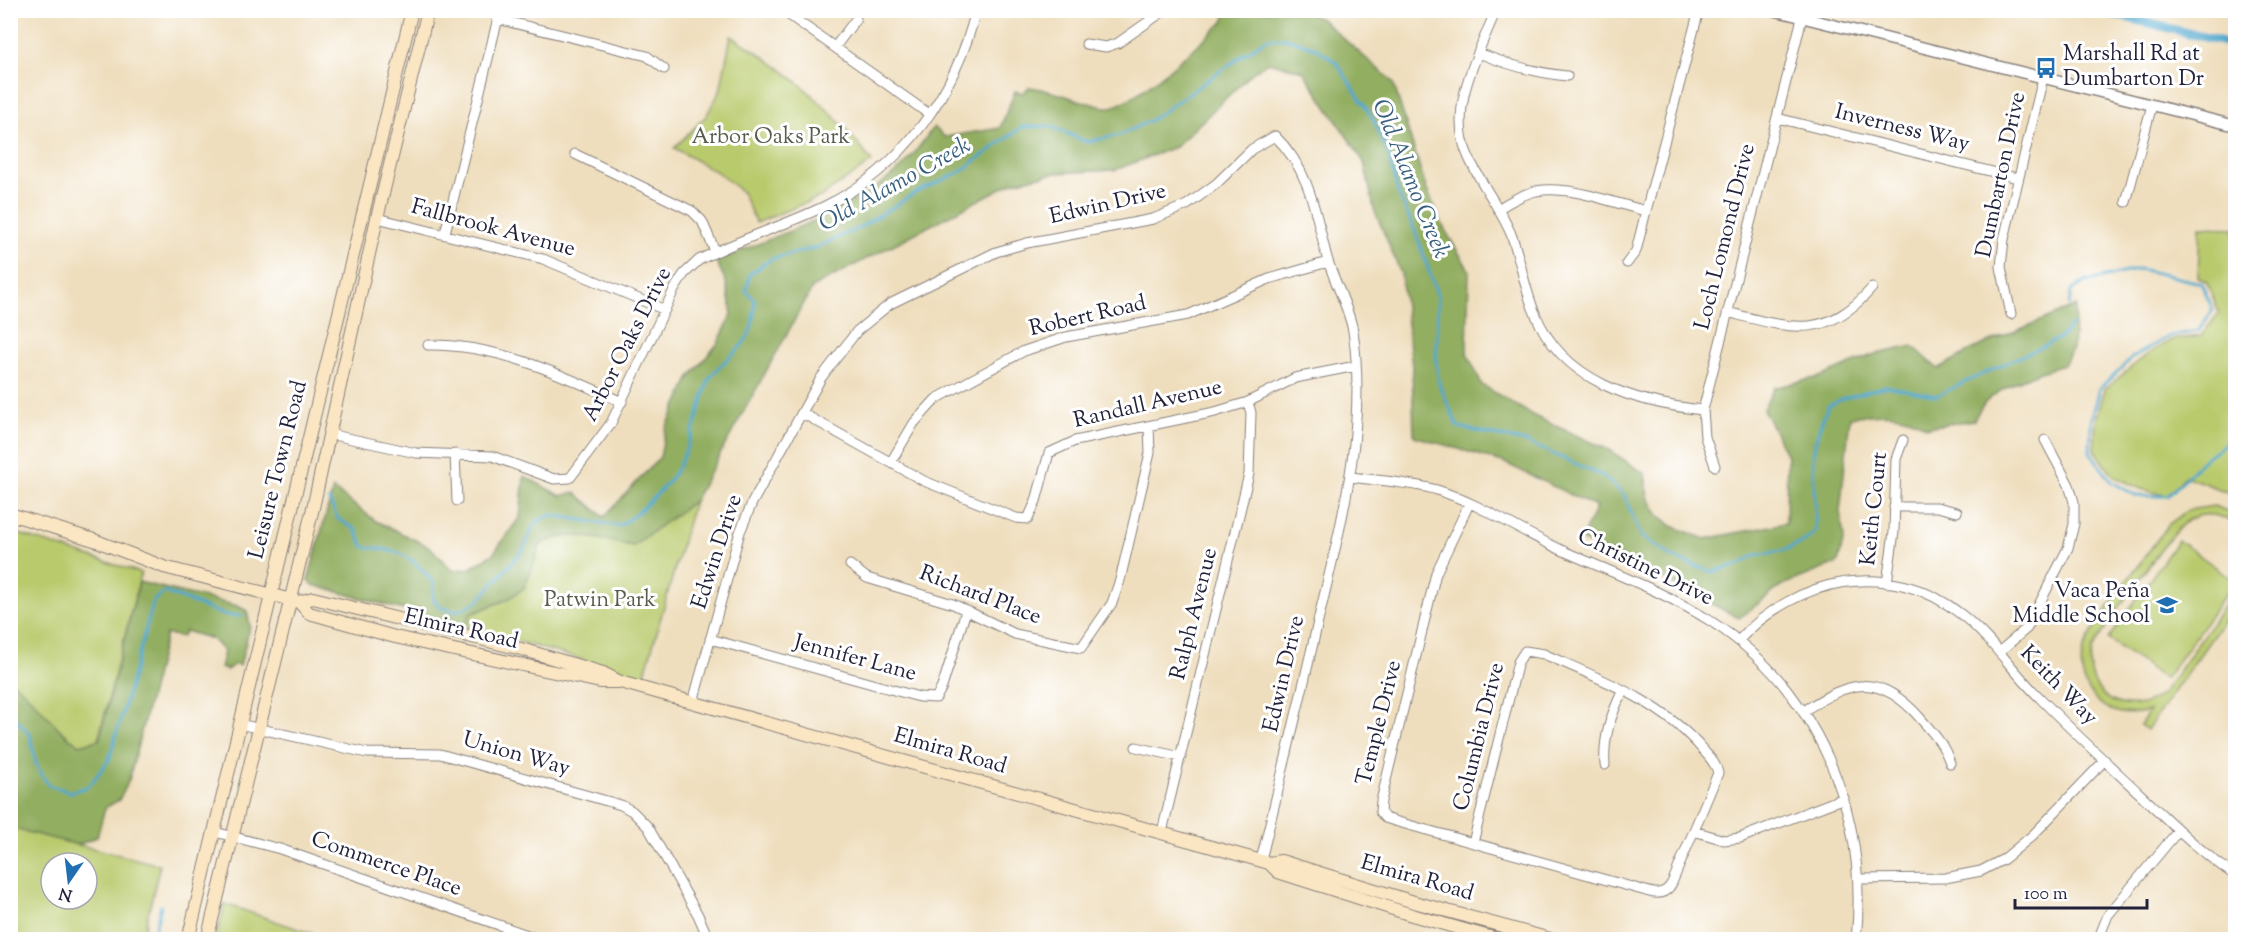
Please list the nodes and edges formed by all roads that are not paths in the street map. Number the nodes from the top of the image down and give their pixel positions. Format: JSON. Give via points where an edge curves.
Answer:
{"nodes":[{"id":1,"x":412,"y":10,"type":"edge"},
{"id":2,"x":420,"y":10,"type":"edge"},
{"id":3,"x":428,"y":10,"type":"edge"},
{"id":4,"x":782,"y":10,"type":"edge"},
{"id":5,"x":976,"y":10,"type":"edge"},
{"id":6,"x":1165,"y":10,"type":"edge"},
{"id":7,"x":1496,"y":10,"type":"edge"},
{"id":8,"x":1699,"y":10,"type":"edge"},
{"id":9,"x":1773,"y":10,"type":"edge"},
{"id":10,"x":498,"y":15,"type":"edge"},
{"id":11,"x":1802,"y":18,"type":"junction"},
{"id":12,"x":855,"y":19,"type":"dead end"},
{"id":13,"x":1086,"y":44,"type":"dead end"},
{"id":14,"x":835,"y":47,"type":"junction"},
{"id":15,"x":1479,"y":54,"type":"junction"},
{"id":16,"x":664,"y":69,"type":"dead end"},
{"id":17,"x":1567,"y":76,"type":"dead end"},
{"id":18,"x":2043,"y":78,"type":"junction"},
{"id":19,"x":406,"y":101,"type":"junction"},
{"id":20,"x":2151,"y":105,"type":"junction"},
{"id":21,"x":929,"y":114,"type":"junction"},
{"id":22,"x":1777,"y":118,"type":"junction"},
{"id":23,"x":2235,"y":126,"type":"edge"},
{"id":24,"x":575,"y":154,"type":"dead end"},
{"id":25,"x":372,"y":176,"type":"junction"},
{"id":26,"x":2017,"y":178,"type":"junction"},
{"id":27,"x":2126,"y":202,"type":"dead end"},
{"id":28,"x":1498,"y":209,"type":"junction"},
{"id":29,"x":1646,"y":212,"type":"junction"},
{"id":30,"x":377,"y":218,"type":"junction"},
{"id":31,"x":445,"y":233,"type":"junction"},
{"id":32,"x":715,"y":251,"type":"junction"},
{"id":33,"x":1328,"y":262,"type":"junction"},
{"id":34,"x":1627,"y":263,"type":"dead end"},
{"id":35,"x":1872,"y":288,"type":"dead end"},
{"id":36,"x":664,"y":310,"type":"junction"},
{"id":37,"x":1727,"y":312,"type":"junction"},
{"id":38,"x":2011,"y":314,"type":"dead end"},
{"id":39,"x":428,"y":345,"type":"dead end"},
{"id":40,"x":1356,"y":366,"type":"junction"},
{"id":41,"x":622,"y":402,"type":"junction"},
{"id":42,"x":1248,"y":402,"type":"junction"},
{"id":43,"x":1703,"y":410,"type":"junction"},
{"id":44,"x":802,"y":412,"type":"junction"},
{"id":45,"x":1149,"y":427,"type":"junction"},
{"id":46,"x":329,"y":434,"type":"junction"},
{"id":47,"x":1903,"y":440,"type":"dead end"},
{"id":48,"x":2045,"y":440,"type":"dead end"},
{"id":49,"x":455,"y":454,"type":"junction"},
{"id":50,"x":891,"y":462,"type":"junction"},
{"id":51,"x":1715,"y":466,"type":"dead end"},
{"id":52,"x":1352,"y":477,"type":"junction"},
{"id":53,"x":458,"y":501,"type":"dead end"},
{"id":54,"x":1470,"y":504,"type":"junction"},
{"id":55,"x":1894,"y":507,"type":"junction"},
{"id":56,"x":1957,"y":513,"type":"dead end"},
{"id":57,"x":10,"y":514,"type":"edge"},
{"id":58,"x":850,"y":565,"type":"dead end"},
{"id":59,"x":1887,"y":583,"type":"junction"},
{"id":60,"x":269,"y":594,"type":"junction"},
{"id":61,"x":295,"y":601,"type":"junction"},
{"id":62,"x":966,"y":611,"type":"junction"},
{"id":63,"x":710,"y":639,"type":"junction"},
{"id":64,"x":1738,"y":641,"type":"junction"},
{"id":65,"x":1999,"y":652,"type":"junction"},
{"id":66,"x":620,"y":682,"type":"junction"},
{"id":67,"x":1623,"y":690,"type":"junction"},
{"id":68,"x":693,"y":702,"type":"junction"},
{"id":69,"x":1804,"y":711,"type":"junction"},
{"id":70,"x":239,"y":724,"type":"junction"},
{"id":71,"x":259,"y":728,"type":"junction"},
{"id":72,"x":1136,"y":747,"type":"dead end"},
{"id":73,"x":1181,"y":757,"type":"junction"},
{"id":74,"x":2105,"y":760,"type":"junction"},
{"id":75,"x":1950,"y":763,"type":"dead end"},
{"id":76,"x":1605,"y":765,"type":"dead end"},
{"id":77,"x":1844,"y":798,"type":"junction"},
{"id":78,"x":1695,"y":831,"type":"junction"},
{"id":79,"x":2178,"y":831,"type":"junction"},
{"id":80,"x":215,"y":832,"type":"junction"},
{"id":81,"x":1161,"y":832,"type":"junction"},
{"id":82,"x":233,"y":836,"type":"junction"},
{"id":83,"x":1473,"y":843,"type":"junction"},
{"id":84,"x":1265,"y":861,"type":"junction"},
{"id":85,"x":2235,"y":876,"type":"edge"},
{"id":86,"x":1858,"y":879,"type":"junction"},
{"id":87,"x":1661,"y":893,"type":"joint"},
{"id":88,"x":188,"y":939,"type":"edge"},
{"id":89,"x":207,"y":939,"type":"edge"},
{"id":90,"x":542,"y":939,"type":"edge"},
{"id":91,"x":709,"y":939,"type":"edge"},
{"id":92,"x":1500,"y":939,"type":"edge"},
{"id":93,"x":1554,"y":939,"type":"edge"},
{"id":94,"x":1856,"y":939,"type":"edge"},
{"id":95,"x":2098,"y":939,"type":"edge"}],
"edges":[{"from":1,"to":25,"type":"main road","name":"Leisure Town Road"},
{"from":2,"to":19,"type":"main road"},
{"from":3,"to":19,"type":"main road","name":"Leisure Town Road"},
{"from":4,"to":14,"type":"street"},
{"from":5,"to":21,"type":"street","name":"Arbor Oaks Drive","via":[[962,58]]},
{"from":6,"to":13,"type":"street","via":[[1118,43]]},
{"from":7,"to":15,"type":"street"},
{"from":8,"to":29,"type":"street"},
{"from":9,"to":11,"type":"street"},
{"from":10,"to":16,"type":"street","via":[[647,56]]},
{"from":10,"to":31,"type":"street"},
{"from":11,"to":18,"type":"street"},
{"from":11,"to":22,"type":"street","name":"Loch Lomond Drive"},
{"from":12,"to":14,"type":"street"},
{"from":14,"to":21,"type":"street"},
{"from":15,"to":17,"type":"street","via":[[1523,69]]},
{"from":15,"to":28,"type":"street","via":[[1465,93],[1462,133],[1468,157]]},
{"from":18,"to":20,"type":"street"},
{"from":18,"to":26,"type":"street","name":"Dumbarton Drive"},
{"from":19,"to":30,"type":"main road","name":"Leisure Town Road"},
{"from":20,"to":23,"type":"street"},
{"from":20,"to":27,"type":"street"},
{"from":21,"to":32,"type":"street","name":"Arbor Oaks Drive","via":[[908,143],[878,173],[849,193]]},
{"from":22,"to":26,"type":"street","name":"Inverness Way"},
{"from":22,"to":37,"type":"street","name":"Loch Lomond Drive"},
{"from":24,"to":32,"type":"street","via":[[692,211],[702,221]]},
{"from":25,"to":30,"type":"main road","via":[[373,211]]},
{"from":25,"to":60,"type":"main road","name":"Leisure Town Road"},
{"from":26,"to":38,"type":"street","name":"Dumbarton Drive","via":[[2001,267]]},
{"from":28,"to":29,"type":"street","via":[[1534,191],[1551,190]]},
{"from":28,"to":43,"type":"street","via":[[1511,234],[1539,323],[1569,363],[1626,394]]},
{"from":29,"to":34,"type":"street","via":[[1636,251]]},
{"from":30,"to":31,"type":"street","name":"Fallbrook Avenue"},
{"from":30,"to":46,"type":"main road","name":"Leisure Town Road"},
{"from":31,"to":36,"type":"street","name":"Fallbrook Avenue","via":[[543,259]]},
{"from":32,"to":36,"type":"street","name":"Arbor Oaks Drive","via":[[684,274]]},
{"from":33,"to":40,"type":"street","name":"Edwin Drive","via":[[1346,303]]},
{"from":33,"to":44,"type":"street","name":"Edwin Drive","via":[[1308,184],[1298,162],[1275,136],[1252,150],[1187,205],[1153,219],[996,252],[890,304],[838,352]]},
{"from":33,"to":50,"type":"street","name":"Robert Road","via":[[1269,279],[1188,315],[1066,337],[1024,351],[936,399],[914,423]]},
{"from":35,"to":37,"type":"street","via":[[1844,315],[1809,328],[1792,328]]},
{"from":36,"to":41,"type":"street","name":"Arbor Oaks Drive"},
{"from":37,"to":43,"type":"street","name":"Loch Lomond Drive"},
{"from":39,"to":41,"type":"street","via":[[518,359]]},
{"from":40,"to":42,"type":"street","name":"Randall Avenue","via":[[1295,378]]},
{"from":40,"to":52,"type":"street","name":"Edwin Drive"},
{"from":41,"to":49,"type":"street","name":"Arbor Oaks Drive","via":[[590,454],[566,479],[554,479],[504,459]]},
{"from":42,"to":45,"type":"street","name":"Randall Avenue"},
{"from":42,"to":73,"type":"street","name":"Ralph Avenue","via":[[1248,474]]},
{"from":43,"to":51,"type":"street","name":"Loch Lomond Drive","via":[[1705,437]]},
{"from":44,"to":50,"type":"street","name":"Randall Avenue"},
{"from":44,"to":63,"type":"street","name":"Edwin Drive","via":[[740,532]]},
{"from":45,"to":50,"type":"street","name":"Randall Avenue","via":[[1075,441],[1049,453],[1028,519],[1016,518],[924,481]]},
{"from":45,"to":62,"type":"street","name":"Richard Place","via":[[1150,453],[1120,580],[1112,603],[1085,645],[1076,649],[1015,634]]},
{"from":46,"to":49,"type":"street","name":"Arbor Oaks Drive","via":[[407,452]]},
{"from":46,"to":61,"type":"main road","name":"Leisure Town Road"},
{"from":47,"to":55,"type":"street","name":"Keith Court","via":[[1896,459]]},
{"from":48,"to":65,"type":"street","via":[[2069,485],[2074,524],[2068,548],[2027,628]]},
{"from":49,"to":53,"type":"street"},
{"from":52,"to":54,"type":"street","name":"Christine Drive","via":[[1428,488]]},
{"from":52,"to":84,"type":"street","name":"Edwin Drive"},
{"from":54,"to":64,"type":"street","name":"Christine Drive","via":[[1684,606]]},
{"from":54,"to":83,"type":"street","name":"Temple Drive","via":[[1436,573],[1380,812],[1385,818]]},
{"from":55,"to":56,"type":"street","via":[[1938,507]]},
{"from":55,"to":59,"type":"street","name":"Keith Court"},
{"from":57,"to":60,"type":"main road","name":"Elmira Road","via":[[164,567]]},
{"from":58,"to":62,"type":"street","name":"Richard Place","via":[[867,578],[931,596]]},
{"from":59,"to":64,"type":"street","name":"Keith Way","via":[[1842,582],[1807,591],[1753,623]]},
{"from":59,"to":65,"type":"street","name":"Keith Way","via":[[1909,587],[1946,603]]},
{"from":60,"to":61,"type":"main road","name":"Elmira Road"},
{"from":60,"to":70,"type":"main road","name":"Leisure Town Road"},
{"from":61,"to":66,"type":"main road","name":"Elmira Road","via":[[313,598],[510,646],[603,673]]},
{"from":61,"to":66,"type":"main road","name":"Elmira Road","via":[[309,613],[395,637],[600,682]]},
{"from":61,"to":71,"type":"main road","name":"Leisure Town Road"},
{"from":62,"to":63,"type":"street","name":"Jennifer Lane","via":[[936,698],[919,697]]},
{"from":63,"to":68,"type":"street","name":"Edwin Drive"},
{"from":64,"to":69,"type":"street","name":"Christine Drive","via":[[1760,659]]},
{"from":65,"to":74,"type":"street","name":"Keith Way"},
{"from":66,"to":68,"type":"main road","name":"Elmira Road"},
{"from":67,"to":76,"type":"street","via":[[1606,730]]},
{"from":67,"to":78,"type":"street","name":"Columbia Drive","via":[[1669,717],[1715,764],[1717,780]]},
{"from":67,"to":83,"type":"street","name":"Columbia Drive","via":[[1544,654],[1525,651],[1518,662]]},
{"from":68,"to":81,"type":"main road","name":"Elmira Road"},
{"from":69,"to":75,"type":"street","via":[[1842,688],[1865,685],[1886,689],[1906,703],[1944,746]]},
{"from":69,"to":77,"type":"street","name":"Christine Drive","via":[[1823,742]]},
{"from":70,"to":71,"type":"street","name":"Union Way"},
{"from":70,"to":80,"type":"main road","name":"Leisure Town Road"},
{"from":71,"to":82,"type":"main road","name":"Leisure Town Road"},
{"from":71,"to":91,"type":"street","name":"Union Way","via":[[367,753],[440,754],[621,805],[648,827]]},
{"from":72,"to":73,"type":"street"},
{"from":73,"to":81,"type":"street","name":"Ralph Avenue"},
{"from":74,"to":79,"type":"street","name":"Keith Way"},
{"from":74,"to":86,"type":"street","via":[[2004,860],[1981,871],[1945,878]]},
{"from":77,"to":78,"type":"street","via":[[1740,838],[1724,840]]},
{"from":77,"to":86,"type":"street","name":"Christine Drive"},
{"from":78,"to":87,"type":"street","name":"Columbia Drive","via":[[1672,883]]},
{"from":79,"to":85,"type":"street","name":"Keith Way"},
{"from":79,"to":95,"type":"street","via":[[2108,915]]},
{"from":80,"to":82,"type":"street","name":"Commerce Place"},
{"from":80,"to":88,"type":"main road","name":"Leisure Town Road"},
{"from":81,"to":84,"type":"main road","name":"Elmira Road"},
{"from":82,"to":89,"type":"main road","name":"Leisure Town Road"},
{"from":82,"to":90,"type":"street","name":"Commerce Place"},
{"from":83,"to":87,"type":"street","name":"Temple Drive"},
{"from":84,"to":92,"type":"main road","name":"Elmira Road","via":[[1278,872]]},
{"from":84,"to":93,"type":"main road","name":"Elmira Road","via":[[1281,861]]},
{"from":86,"to":94,"type":"street","name":"Christine Drive"}]}
